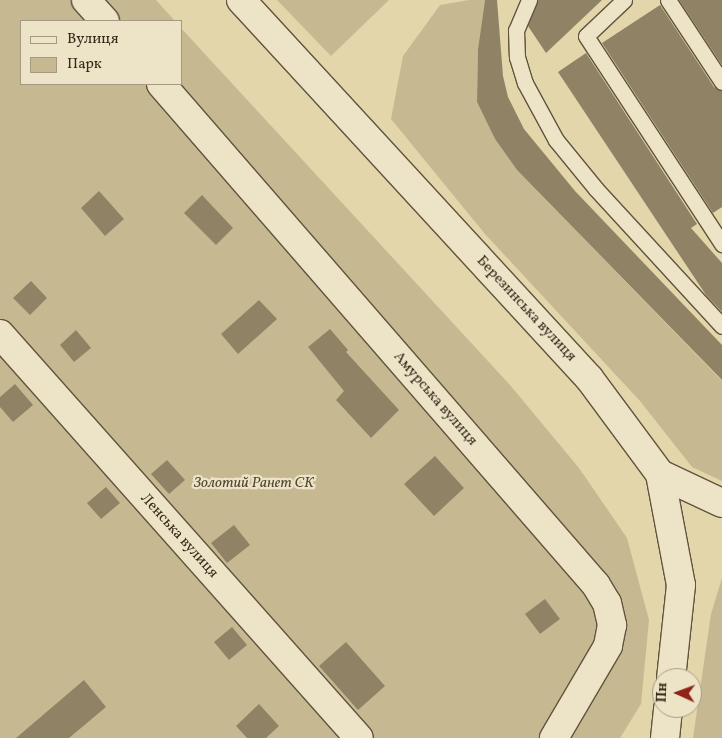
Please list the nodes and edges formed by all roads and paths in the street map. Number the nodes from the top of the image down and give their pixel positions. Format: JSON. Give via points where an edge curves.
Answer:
{"nodes":[{"id":1,"x":86,"y":0,"type":"edge"},
{"id":2,"x":241,"y":0,"type":"edge"},
{"id":3,"x":529,"y":0,"type":"edge"},
{"id":4,"x":624,"y":0,"type":"edge"},
{"id":5,"x":668,"y":0,"type":"edge"},
{"id":6,"x":104,"y":20,"type":"edge"},
{"id":7,"x":722,"y":82,"type":"edge"},
{"id":8,"x":162,"y":85,"type":"edge"},
{"id":9,"x":719,"y":235,"type":"edge"},
{"id":10,"x":722,"y":326,"type":"edge"},
{"id":11,"x":0,"y":334,"type":"edge"},
{"id":12,"x":660,"y":474,"type":"junction"},
{"id":13,"x":722,"y":502,"type":"edge"},
{"id":14,"x":672,"y":668,"type":"edge"},
{"id":15,"x":667,"y":718,"type":"edge"},
{"id":16,"x":358,"y":738,"type":"edge"},
{"id":17,"x":554,"y":738,"type":"edge"},
{"id":18,"x":665,"y":738,"type":"edge"}],
"edges":[{"from":1,"to":6,"type":"street"},
{"from":2,"to":12,"type":"street","name":"Березинська вулиця","via":[[589,378]]},
{"from":3,"to":10,"type":"lane","via":[[516,30],[517,57],[525,83],[556,140],[596,189]]},
{"from":4,"to":9,"type":"lane","via":[[586,36]]},
{"from":5,"to":7,"type":"lane"},
{"from":8,"to":17,"type":"street","name":"Амурська вулиця","via":[[600,591],[612,625],[608,646]]},
{"from":11,"to":16,"type":"street","name":"Ленська вулиця"},
{"from":12,"to":13,"type":"street"},
{"from":12,"to":14,"type":"street","name":"Березинська вулиця","via":[[680,585]]},
{"from":15,"to":18,"type":"street"}]}
